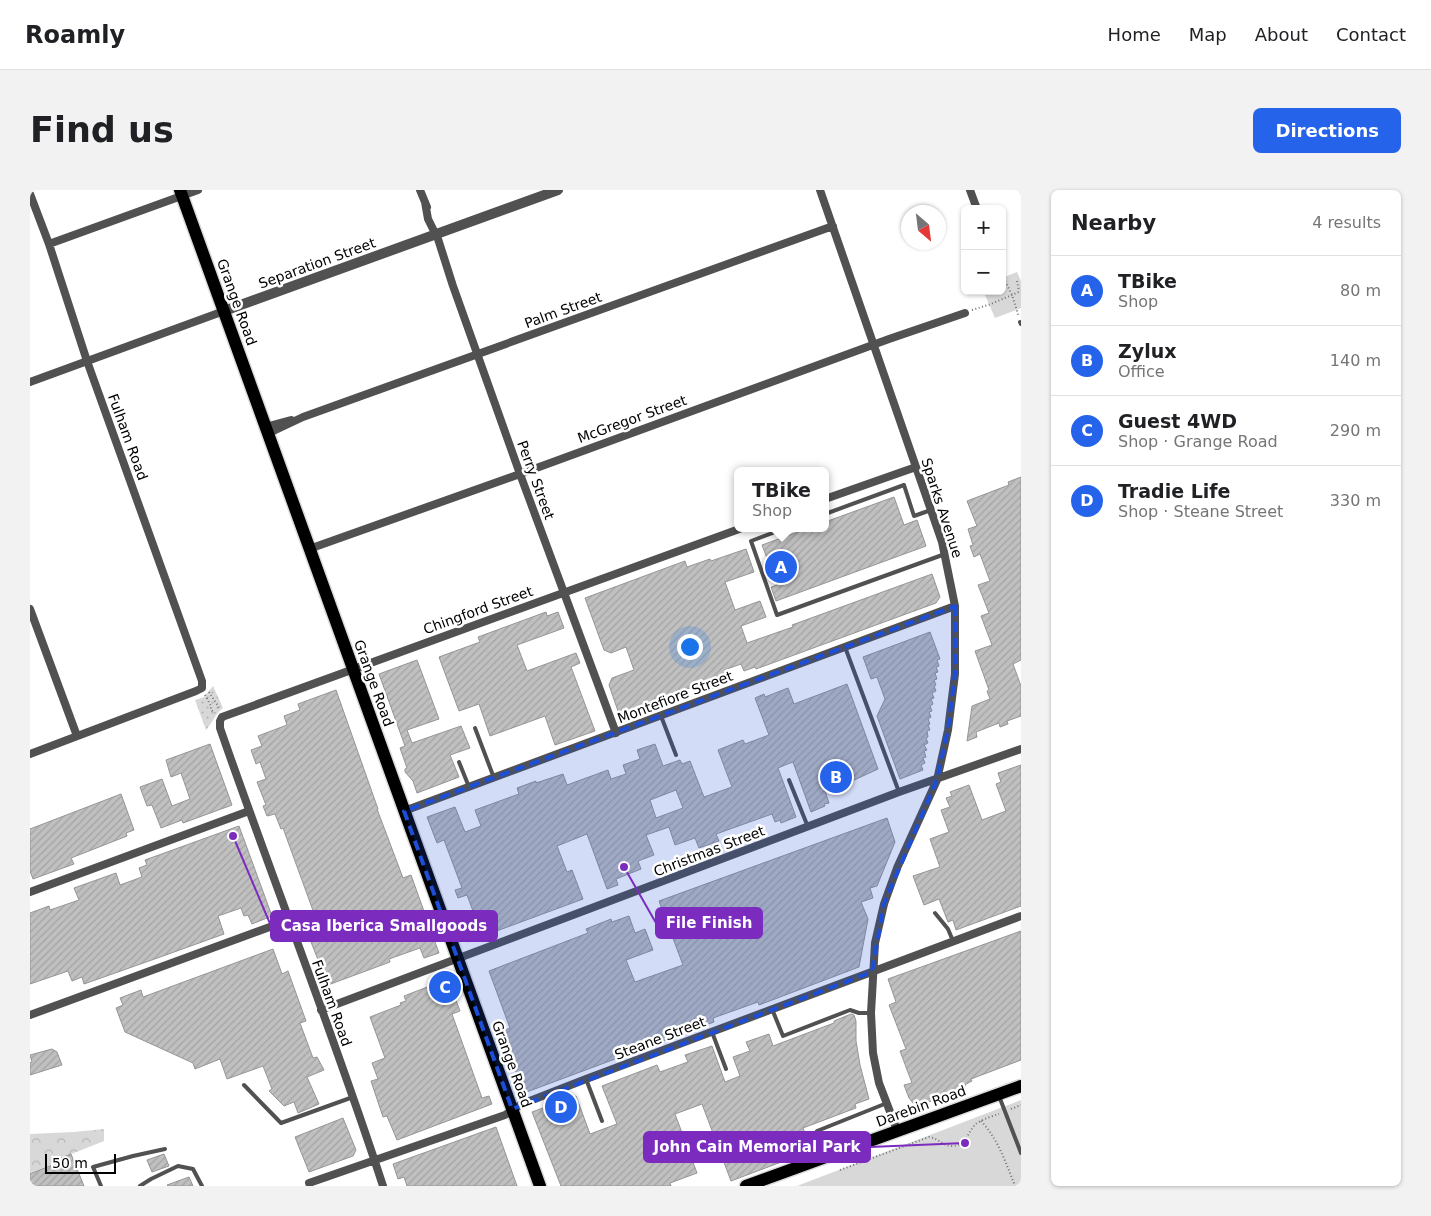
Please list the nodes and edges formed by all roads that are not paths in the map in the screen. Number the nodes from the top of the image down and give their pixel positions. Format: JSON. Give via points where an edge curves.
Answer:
{"nodes":[{"id":1,"x":198,"y":190,"type":"edge"},
{"id":2,"x":420,"y":190,"type":"edge"},
{"id":3,"x":558,"y":190,"type":"edge"},
{"id":4,"x":820,"y":190,"type":"edge"},
{"id":5,"x":970,"y":190,"type":"edge"},
{"id":6,"x":181,"y":193,"type":"edge"},
{"id":7,"x":30,"y":194,"type":"edge"},
{"id":8,"x":976,"y":205,"type":"edge"},
{"id":9,"x":833,"y":226,"type":"junction"},
{"id":10,"x":436,"y":234,"type":"junction"},
{"id":11,"x":49,"y":244,"type":"junction"},
{"id":12,"x":224,"y":311,"type":"junction"},
{"id":13,"x":965,"y":313,"type":"road end"},
{"id":14,"x":874,"y":344,"type":"junction"},
{"id":15,"x":477,"y":354,"type":"junction"},
{"id":16,"x":87,"y":361,"type":"junction"},
{"id":17,"x":30,"y":382,"type":"edge"},
{"id":18,"x":266,"y":430,"type":"junction"},
{"id":19,"x":916,"y":467,"type":"junction"},
{"id":20,"x":520,"y":474,"type":"junction"},
{"id":21,"x":829,"y":498,"type":"edge"},
{"id":22,"x":931,"y":510,"type":"junction"},
{"id":23,"x":829,"y":513,"type":"edge"},
{"id":24,"x":734,"y":531,"type":"edge"},
{"id":25,"x":775,"y":532,"type":"edge"},
{"id":26,"x":309,"y":549,"type":"junction"},
{"id":27,"x":945,"y":554,"type":"junction"},
{"id":28,"x":564,"y":592,"type":"junction"},
{"id":29,"x":955,"y":606,"type":"junction"},
{"id":30,"x":30,"y":609,"type":"edge"},
{"id":31,"x":845,"y":647,"type":"junction"},
{"id":32,"x":352,"y":668,"type":"junction"},
{"id":33,"x":222,"y":716,"type":"joint"},
{"id":34,"x":661,"y":716,"type":"junction"},
{"id":35,"x":475,"y":728,"type":"dead end"},
{"id":36,"x":616,"y":733,"type":"junction"},
{"id":37,"x":77,"y":736,"type":"junction"},
{"id":38,"x":1021,"y":749,"type":"edge"},
{"id":39,"x":30,"y":754,"type":"edge"},
{"id":40,"x":676,"y":755,"type":"dead end"},
{"id":41,"x":460,"y":762,"type":"dead end"},
{"id":42,"x":494,"y":778,"type":"junction"},
{"id":43,"x":790,"y":780,"type":"dead end"},
{"id":44,"x":937,"y":780,"type":"junction"},
{"id":45,"x":469,"y":787,"type":"junction"},
{"id":46,"x":899,"y":792,"type":"junction"},
{"id":47,"x":248,"y":811,"type":"junction"},
{"id":48,"x":404,"y":811,"type":"junction"},
{"id":49,"x":808,"y":827,"type":"junction"},
{"id":50,"x":30,"y":892,"type":"edge"},
{"id":51,"x":934,"y":913,"type":"dead end"},
{"id":52,"x":1021,"y":916,"type":"edge"},
{"id":53,"x":289,"y":920,"type":"junction"},
{"id":54,"x":954,"y":941,"type":"junction"},
{"id":55,"x":458,"y":958,"type":"junction"},
{"id":56,"x":872,"y":972,"type":"junction"},
{"id":57,"x":772,"y":1009,"type":"junction"},
{"id":58,"x":321,"y":1010,"type":"junction"},
{"id":59,"x":870,"y":1013,"type":"junction"},
{"id":60,"x":30,"y":1015,"type":"edge"},
{"id":61,"x":712,"y":1032,"type":"junction"},
{"id":62,"x":726,"y":1069,"type":"dead end"},
{"id":63,"x":586,"y":1079,"type":"junction"},
{"id":64,"x":244,"y":1085,"type":"dead end"},
{"id":65,"x":1021,"y":1086,"type":"edge"},
{"id":66,"x":999,"y":1094,"type":"junction"},
{"id":67,"x":353,"y":1097,"type":"junction"},
{"id":68,"x":887,"y":1103,"type":"junction"},
{"id":69,"x":512,"y":1109,"type":"junction"},
{"id":70,"x":602,"y":1121,"type":"dead end"},
{"id":71,"x":898,"y":1130,"type":"junction"},
{"id":72,"x":165,"y":1149,"type":"dead end"},
{"id":73,"x":1021,"y":1153,"type":"edge"},
{"id":74,"x":827,"y":1156,"type":"junction"},
{"id":75,"x":374,"y":1159,"type":"junction"},
{"id":76,"x":309,"y":1184,"type":"edge"},
{"id":77,"x":101,"y":1186,"type":"edge"},
{"id":78,"x":140,"y":1186,"type":"edge"},
{"id":79,"x":202,"y":1186,"type":"edge"},
{"id":80,"x":383,"y":1186,"type":"edge"},
{"id":81,"x":540,"y":1186,"type":"edge"},
{"id":82,"x":746,"y":1186,"type":"edge"}],
"edges":[{"from":1,"to":6,"type":"street"},
{"from":2,"to":10,"type":"street","name":"Perry Street"},
{"from":3,"to":10,"type":"street","name":"Separation Street"},
{"from":4,"to":9,"type":"street","name":"Sparks Avenue"},
{"from":5,"to":8,"type":"street"},
{"from":6,"to":11,"type":"street"},
{"from":6,"to":12,"type":"main road","name":"Grange Road"},
{"from":7,"to":11,"type":"street","name":"Fulham Road"},
{"from":9,"to":14,"type":"street","name":"Sparks Avenue"},
{"from":9,"to":15,"type":"street","name":"Palm Street"},
{"from":10,"to":12,"type":"street","name":"Separation Street"},
{"from":10,"to":15,"type":"street","name":"Perry Street"},
{"from":11,"to":16,"type":"street","name":"Fulham Road"},
{"from":12,"to":16,"type":"street","name":"Separation Street"},
{"from":12,"to":18,"type":"main road","name":"Grange Road"},
{"from":13,"to":14,"type":"street","name":"McGregor Street"},
{"from":14,"to":19,"type":"street","name":"Sparks Avenue"},
{"from":14,"to":20,"type":"street","name":"McGregor Street"},
{"from":15,"to":18,"type":"street","name":"Palm Street"},
{"from":15,"to":20,"type":"street","name":"Perry Street"},
{"from":16,"to":17,"type":"street","name":"Separation Street"},
{"from":16,"to":37,"type":"street","name":"Fulham Road","via":[[202,680],[202,688]]},
{"from":18,"to":26,"type":"main road","name":"Grange Road"},
{"from":19,"to":21,"type":"street"},
{"from":19,"to":22,"type":"street","name":"Sparks Avenue"},
{"from":20,"to":26,"type":"street","name":"McGregor Street"},
{"from":20,"to":28,"type":"street","name":"Perry Street"},
{"from":22,"to":23,"type":"lane","via":[[914,516],[904,485]]},
{"from":22,"to":27,"type":"street","name":"Sparks Avenue"},
{"from":24,"to":28,"type":"street","name":"Chingford Street"},
{"from":25,"to":27,"type":"lane","via":[[751,541],[778,615]]},
{"from":26,"to":32,"type":"main road","name":"Grange Road"},
{"from":27,"to":29,"type":"street","name":"Sparks Avenue"},
{"from":28,"to":32,"type":"street","name":"Chingford Street"},
{"from":28,"to":36,"type":"street","name":"Perry Street"},
{"from":29,"to":31,"type":"street","name":"Montefiore Street"},
{"from":29,"to":44,"type":"street","name":"Sparks Avenue","via":[[955,674]]},
{"from":30,"to":37,"type":"street"},
{"from":31,"to":34,"type":"street","name":"Montefiore Street"},
{"from":31,"to":46,"type":"lane"},
{"from":32,"to":33,"type":"street","name":"Chingford Street"},
{"from":32,"to":48,"type":"main road","name":"Grange Road"},
{"from":33,"to":47,"type":"street","name":"Fulham Road","via":[[220,728]]},
{"from":34,"to":36,"type":"street","name":"Montefiore Street"},
{"from":34,"to":40,"type":"lane"},
{"from":35,"to":42,"type":"lane"},
{"from":36,"to":42,"type":"street","name":"Montefiore Street"},
{"from":37,"to":39,"type":"street"},
{"from":38,"to":44,"type":"street","name":"Christmas Street"},
{"from":41,"to":45,"type":"lane"},
{"from":42,"to":45,"type":"street","name":"Montefiore Street"},
{"from":43,"to":49,"type":"lane"},
{"from":44,"to":46,"type":"street","name":"Christmas Street"},
{"from":44,"to":56,"type":"street","name":"Sparks Avenue","via":[[896,868],[884,904]]},
{"from":45,"to":48,"type":"street","name":"Montefiore Street"},
{"from":46,"to":49,"type":"street","name":"Christmas Street"},
{"from":47,"to":50,"type":"street"},
{"from":47,"to":53,"type":"street","name":"Fulham Road"},
{"from":48,"to":55,"type":"main road","name":"Grange Road"},
{"from":49,"to":55,"type":"street","name":"Christmas Street"},
{"from":51,"to":54,"type":"lane"},
{"from":52,"to":54,"type":"street","name":"Steane Street"},
{"from":53,"to":58,"type":"street","name":"Fulham Road"},
{"from":53,"to":60,"type":"street"},
{"from":54,"to":56,"type":"street","name":"Steane Street"},
{"from":55,"to":58,"type":"street","name":"Christmas Street"},
{"from":55,"to":69,"type":"main road","name":"Grange Road"},
{"from":56,"to":57,"type":"street","name":"Steane Street"},
{"from":56,"to":59,"type":"street","name":"Sparks Avenue"},
{"from":57,"to":59,"type":"lane","via":[[783,1036],[850,1010]]},
{"from":57,"to":61,"type":"street","name":"Steane Street"},
{"from":58,"to":67,"type":"street","name":"Fulham Road"},
{"from":59,"to":68,"type":"street","name":"Sparks Avenue","via":[[873,1053]]},
{"from":61,"to":62,"type":"lane"},
{"from":61,"to":63,"type":"street","name":"Steane Street"},
{"from":63,"to":69,"type":"street","name":"Steane Street"},
{"from":63,"to":70,"type":"lane"},
{"from":64,"to":67,"type":"lane","via":[[281,1123]]},
{"from":65,"to":66,"type":"main road","name":"Darebin Road"},
{"from":66,"to":71,"type":"main road","name":"Darebin Road"},
{"from":66,"to":73,"type":"lane"},
{"from":67,"to":75,"type":"street","name":"Fulham Road"},
{"from":68,"to":71,"type":"street","name":"Sparks Avenue"},
{"from":68,"to":74,"type":"lane","via":[[817,1131]]},
{"from":69,"to":75,"type":"street","name":"Steane Street","via":[[499,1117]]},
{"from":69,"to":81,"type":"main road","name":"Grange Road"},
{"from":71,"to":74,"type":"main road","name":"Darebin Road"},
{"from":72,"to":77,"type":"lane","via":[[93,1167]]},
{"from":74,"to":82,"type":"main road","name":"Darebin Road"},
{"from":75,"to":76,"type":"street","name":"Steane Street"},
{"from":75,"to":80,"type":"street","name":"Fulham Road"},
{"from":78,"to":79,"type":"lane","via":[[178,1166],[193,1169]]}]}
